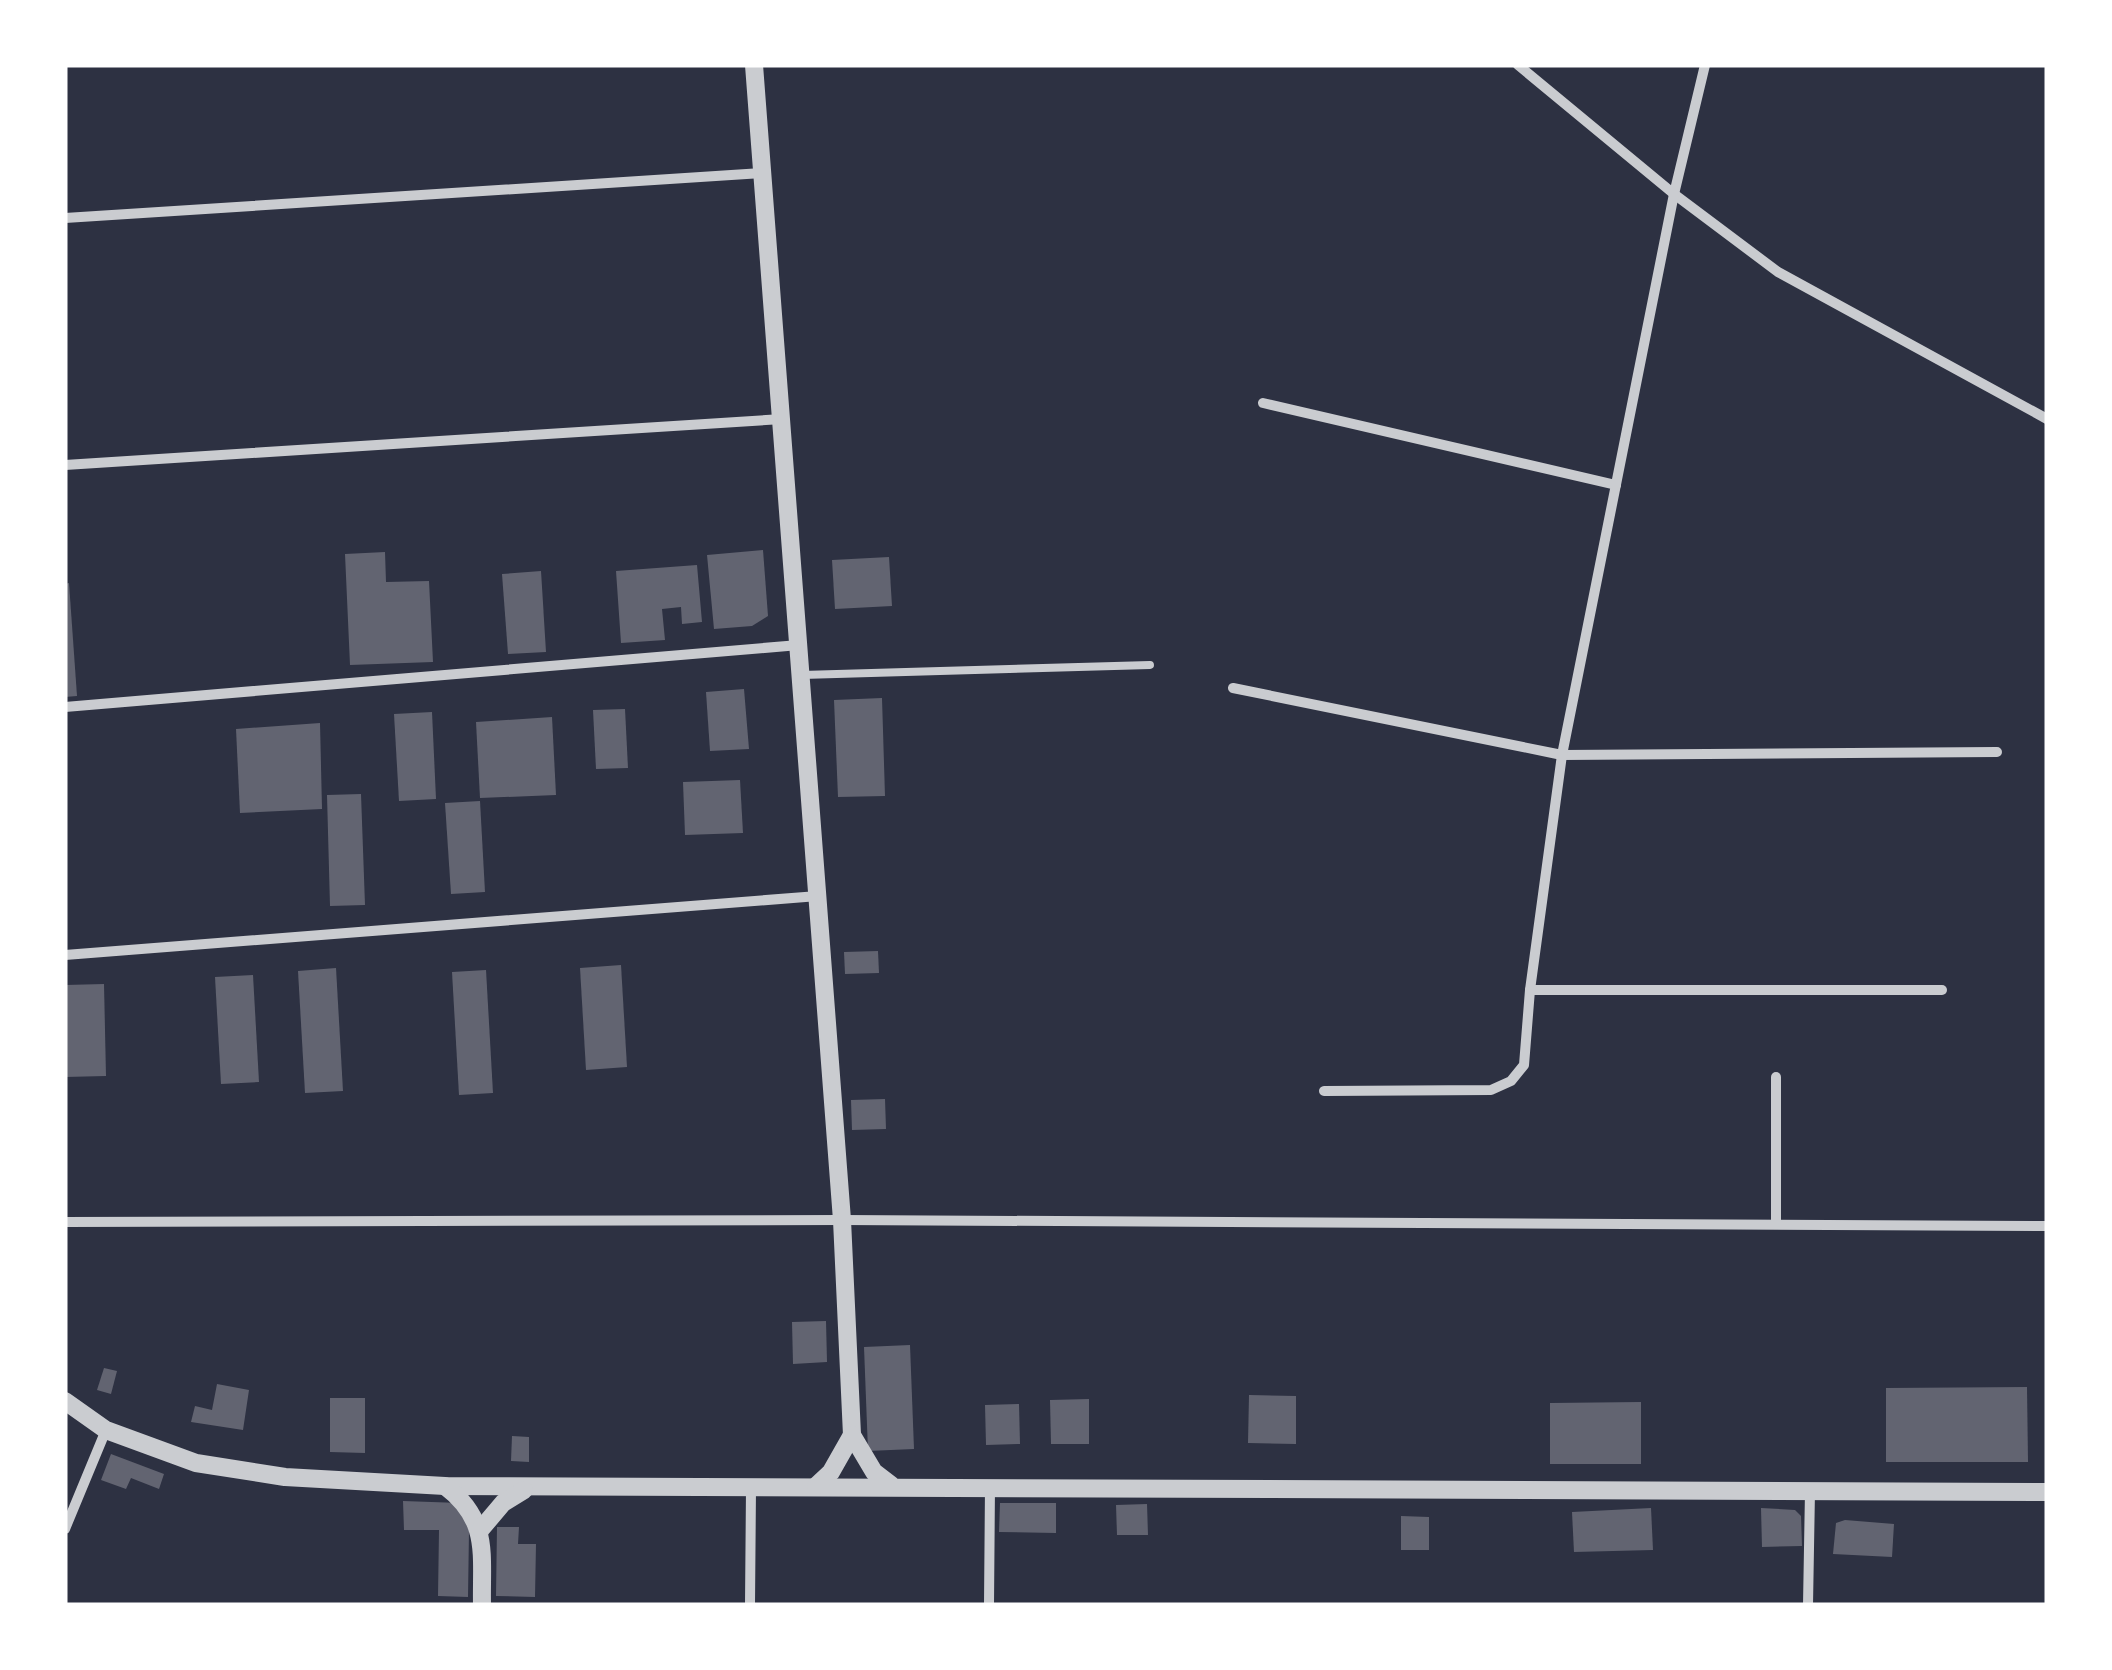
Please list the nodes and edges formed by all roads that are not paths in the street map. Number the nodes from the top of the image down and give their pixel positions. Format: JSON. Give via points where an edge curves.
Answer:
{"nodes":[{"id":1,"x":754,"y":65,"type":"edge"},
{"id":2,"x":1518,"y":65,"type":"edge"},
{"id":3,"x":1705,"y":65,"type":"edge"},
{"id":4,"x":762,"y":173,"type":"junction"},
{"id":5,"x":1674,"y":194,"type":"junction"},
{"id":6,"x":65,"y":218,"type":"edge"},
{"id":7,"x":1263,"y":403,"type":"dead end"},
{"id":8,"x":782,"y":419,"type":"junction"},
{"id":9,"x":2047,"y":419,"type":"edge"},
{"id":10,"x":65,"y":465,"type":"edge"},
{"id":11,"x":1616,"y":484,"type":"junction"},
{"id":12,"x":799,"y":645,"type":"junction"},
{"id":13,"x":1150,"y":665,"type":"dead end"},
{"id":14,"x":802,"y":675,"type":"junction"},
{"id":15,"x":1233,"y":688,"type":"dead end"},
{"id":16,"x":65,"y":706,"type":"edge"},
{"id":17,"x":1997,"y":752,"type":"dead end"},
{"id":18,"x":1562,"y":755,"type":"junction"},
{"id":19,"x":818,"y":896,"type":"junction"},
{"id":20,"x":65,"y":955,"type":"edge"},
{"id":21,"x":1530,"y":990,"type":"junction"},
{"id":22,"x":1942,"y":990,"type":"dead end"},
{"id":23,"x":1776,"y":1077,"type":"dead end"},
{"id":24,"x":1324,"y":1091,"type":"dead end"},
{"id":25,"x":842,"y":1220,"type":"junction"},
{"id":26,"x":65,"y":1222,"type":"edge"},
{"id":27,"x":1776,"y":1224,"type":"junction"},
{"id":28,"x":2047,"y":1226,"type":"edge"},
{"id":29,"x":65,"y":1401,"type":"edge"},
{"id":30,"x":106,"y":1430,"type":"junction"},
{"id":31,"x":852,"y":1435,"type":"junction"},
{"id":32,"x":445,"y":1486,"type":"junction"},
{"id":33,"x":816,"y":1486,"type":"junction"},
{"id":34,"x":890,"y":1486,"type":"junction"},
{"id":35,"x":990,"y":1486,"type":"junction"},
{"id":36,"x":751,"y":1488,"type":"junction"},
{"id":37,"x":526,"y":1489,"type":"junction"},
{"id":38,"x":1810,"y":1490,"type":"junction"},
{"id":39,"x":2047,"y":1492,"type":"edge"},
{"id":40,"x":65,"y":1529,"type":"edge"},
{"id":41,"x":481,"y":1529,"type":"junction"},
{"id":42,"x":482,"y":1605,"type":"edge"},
{"id":43,"x":750,"y":1605,"type":"edge"},
{"id":44,"x":989,"y":1605,"type":"edge"},
{"id":45,"x":1808,"y":1605,"type":"edge"}],
"edges":[{"from":1,"to":4,"type":"street"},
{"from":2,"to":5,"type":"street"},
{"from":3,"to":5,"type":"street"},
{"from":4,"to":6,"type":"street"},
{"from":4,"to":8,"type":"street"},
{"from":5,"to":9,"type":"street","via":[[1778,272]]},
{"from":5,"to":11,"type":"street"},
{"from":7,"to":11,"type":"street"},
{"from":8,"to":10,"type":"street"},
{"from":8,"to":12,"type":"street"},
{"from":11,"to":18,"type":"street"},
{"from":12,"to":14,"type":"street"},
{"from":12,"to":16,"type":"street"},
{"from":13,"to":14,"type":"lane"},
{"from":14,"to":19,"type":"street"},
{"from":15,"to":18,"type":"street"},
{"from":17,"to":18,"type":"street"},
{"from":18,"to":21,"type":"street"},
{"from":19,"to":20,"type":"street"},
{"from":19,"to":25,"type":"street"},
{"from":21,"to":22,"type":"street"},
{"from":21,"to":24,"type":"street","via":[[1524,1065],[1511,1082],[1491,1090]]},
{"from":23,"to":27,"type":"street"},
{"from":25,"to":26,"type":"street"},
{"from":25,"to":27,"type":"street"},
{"from":25,"to":31,"type":"street"},
{"from":27,"to":28,"type":"street"},
{"from":29,"to":30,"type":"street"},
{"from":30,"to":32,"type":"street","via":[[214,1466]]},
{"from":30,"to":40,"type":"street"},
{"from":31,"to":33,"type":"street"},
{"from":31,"to":34,"type":"street"},
{"from":32,"to":37,"type":"street"},
{"from":32,"to":41,"type":"street"},
{"from":33,"to":34,"type":"street"},
{"from":33,"to":36,"type":"street"},
{"from":34,"to":35,"type":"street"},
{"from":35,"to":38,"type":"street"},
{"from":35,"to":44,"type":"street"},
{"from":36,"to":37,"type":"street"},
{"from":36,"to":43,"type":"street"},
{"from":37,"to":41,"type":"street"},
{"from":38,"to":39,"type":"street"},
{"from":38,"to":45,"type":"street"},
{"from":41,"to":42,"type":"street"}]}
